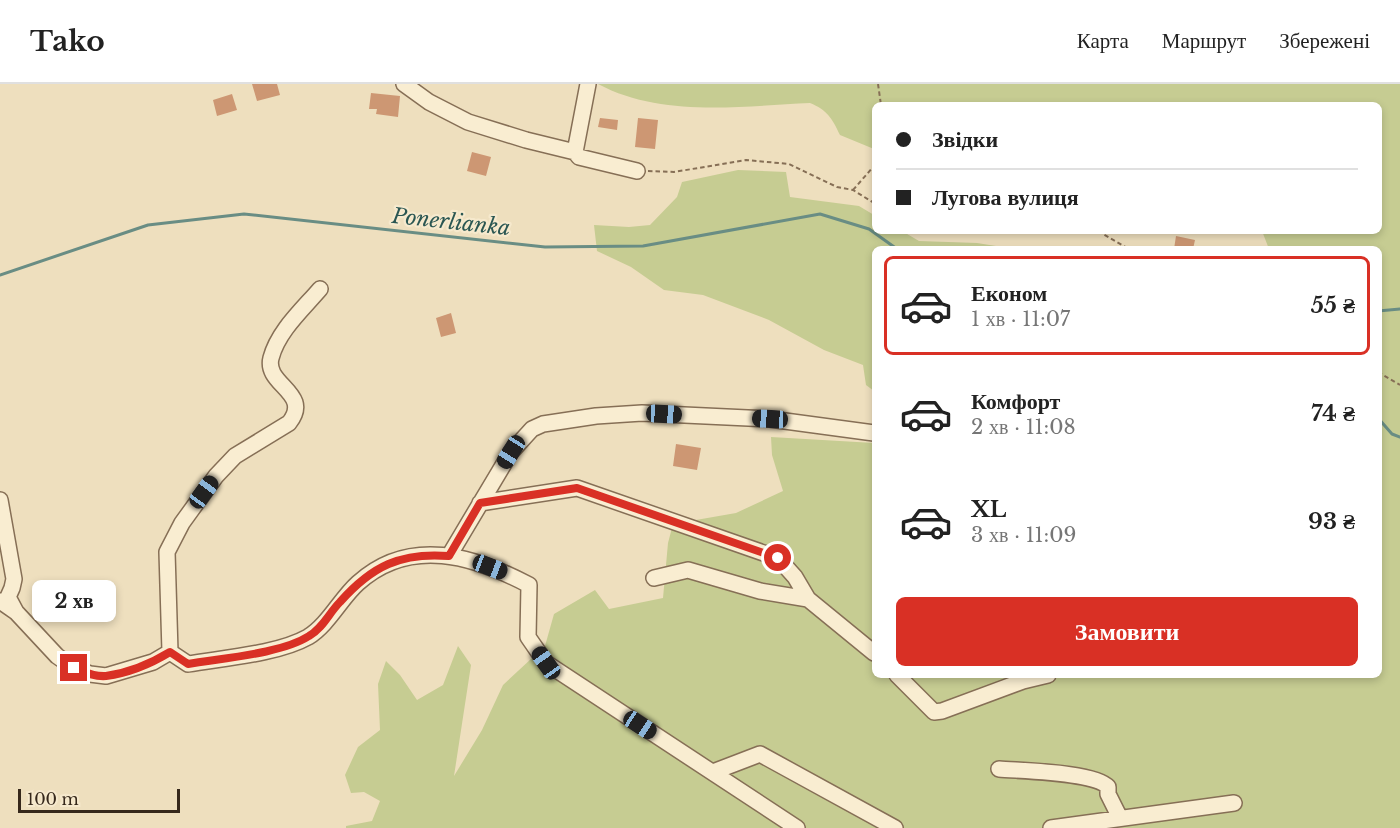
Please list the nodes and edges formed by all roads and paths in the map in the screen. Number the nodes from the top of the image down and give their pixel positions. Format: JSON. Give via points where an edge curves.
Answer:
{"nodes":[{"id":1,"x":404,"y":84,"type":"edge"},
{"id":2,"x":588,"y":84,"type":"edge"},
{"id":3,"x":878,"y":84,"type":"edge"},
{"id":4,"x":881,"y":102,"type":"edge"},
{"id":5,"x":575,"y":153,"type":"junction"},
{"id":6,"x":872,"y":168,"type":"edge"},
{"id":7,"x":637,"y":171,"type":"joint"},
{"id":8,"x":853,"y":190,"type":"junction"},
{"id":9,"x":872,"y":202,"type":"edge"},
{"id":10,"x":1103,"y":234,"type":"edge"},
{"id":11,"x":1125,"y":246,"type":"edge"},
{"id":12,"x":320,"y":289,"type":"dead end"},
{"id":13,"x":1382,"y":374,"type":"edge"},
{"id":14,"x":1400,"y":385,"type":"edge"},
{"id":15,"x":872,"y":433,"type":"edge"},
{"id":16,"x":0,"y":500,"type":"edge"},
{"id":17,"x":480,"y":503,"type":"junction"},
{"id":18,"x":449,"y":556,"type":"junction"},
{"id":19,"x":654,"y":578,"type":"dead end"},
{"id":20,"x":808,"y":599,"type":"junction"},
{"id":21,"x":0,"y":601,"type":"edge"},
{"id":22,"x":16,"y":612,"type":"junction"},
{"id":23,"x":872,"y":651,"type":"edge"},
{"id":24,"x":170,"y":652,"type":"junction"},
{"id":25,"x":900,"y":678,"type":"edge"},
{"id":26,"x":1036,"y":678,"type":"edge"},
{"id":27,"x":999,"y":769,"type":"dead end"},
{"id":28,"x":713,"y":772,"type":"junction"},
{"id":29,"x":1234,"y":803,"type":"dead end"},
{"id":30,"x":1120,"y":818,"type":"junction"},
{"id":31,"x":797,"y":828,"type":"edge"},
{"id":32,"x":895,"y":828,"type":"edge"},
{"id":33,"x":1051,"y":828,"type":"edge"}],
"edges":[{"from":1,"to":5,"type":"street","via":[[468,122]]},
{"from":2,"to":5,"type":"street"},
{"from":3,"to":4,"type":"path"},
{"from":5,"to":7,"type":"street"},
{"from":6,"to":8,"type":"path"},
{"from":7,"to":8,"type":"path","via":[[674,172],[746,160],[789,164],[837,187]]},
{"from":8,"to":9,"type":"path"},
{"from":10,"to":11,"type":"path"},
{"from":12,"to":24,"type":"street","via":[[284,333],[271,359],[274,376],[290,392],[295,416],[290,423],[235,456],[216,476],[182,523],[167,552]]},
{"from":13,"to":14,"type":"path"},
{"from":15,"to":17,"type":"street","via":[[770,419],[642,413],[543,424],[521,438]]},
{"from":16,"to":22,"type":"street","via":[[14,579],[8,597]]},
{"from":17,"to":18,"type":"street"},
{"from":17,"to":20,"type":"street","via":[[577,488],[778,558]]},
{"from":18,"to":24,"type":"street","via":[[424,554],[379,567],[358,582],[310,636],[291,645],[188,664]]},
{"from":18,"to":28,"type":"street","via":[[477,561],[529,585],[528,637],[546,663]]},
{"from":19,"to":20,"type":"street","via":[[688,570],[760,591]]},
{"from":20,"to":23,"type":"street"},
{"from":21,"to":22,"type":"street"},
{"from":22,"to":24,"type":"street","via":[[57,656],[90,674],[106,676],[153,662]]},
{"from":25,"to":26,"type":"street","via":[[934,712]]},
{"from":27,"to":30,"type":"street","via":[[1104,782]]},
{"from":28,"to":31,"type":"street"},
{"from":28,"to":32,"type":"street","via":[[760,754]]},
{"from":29,"to":30,"type":"street"},
{"from":30,"to":33,"type":"street"}]}
